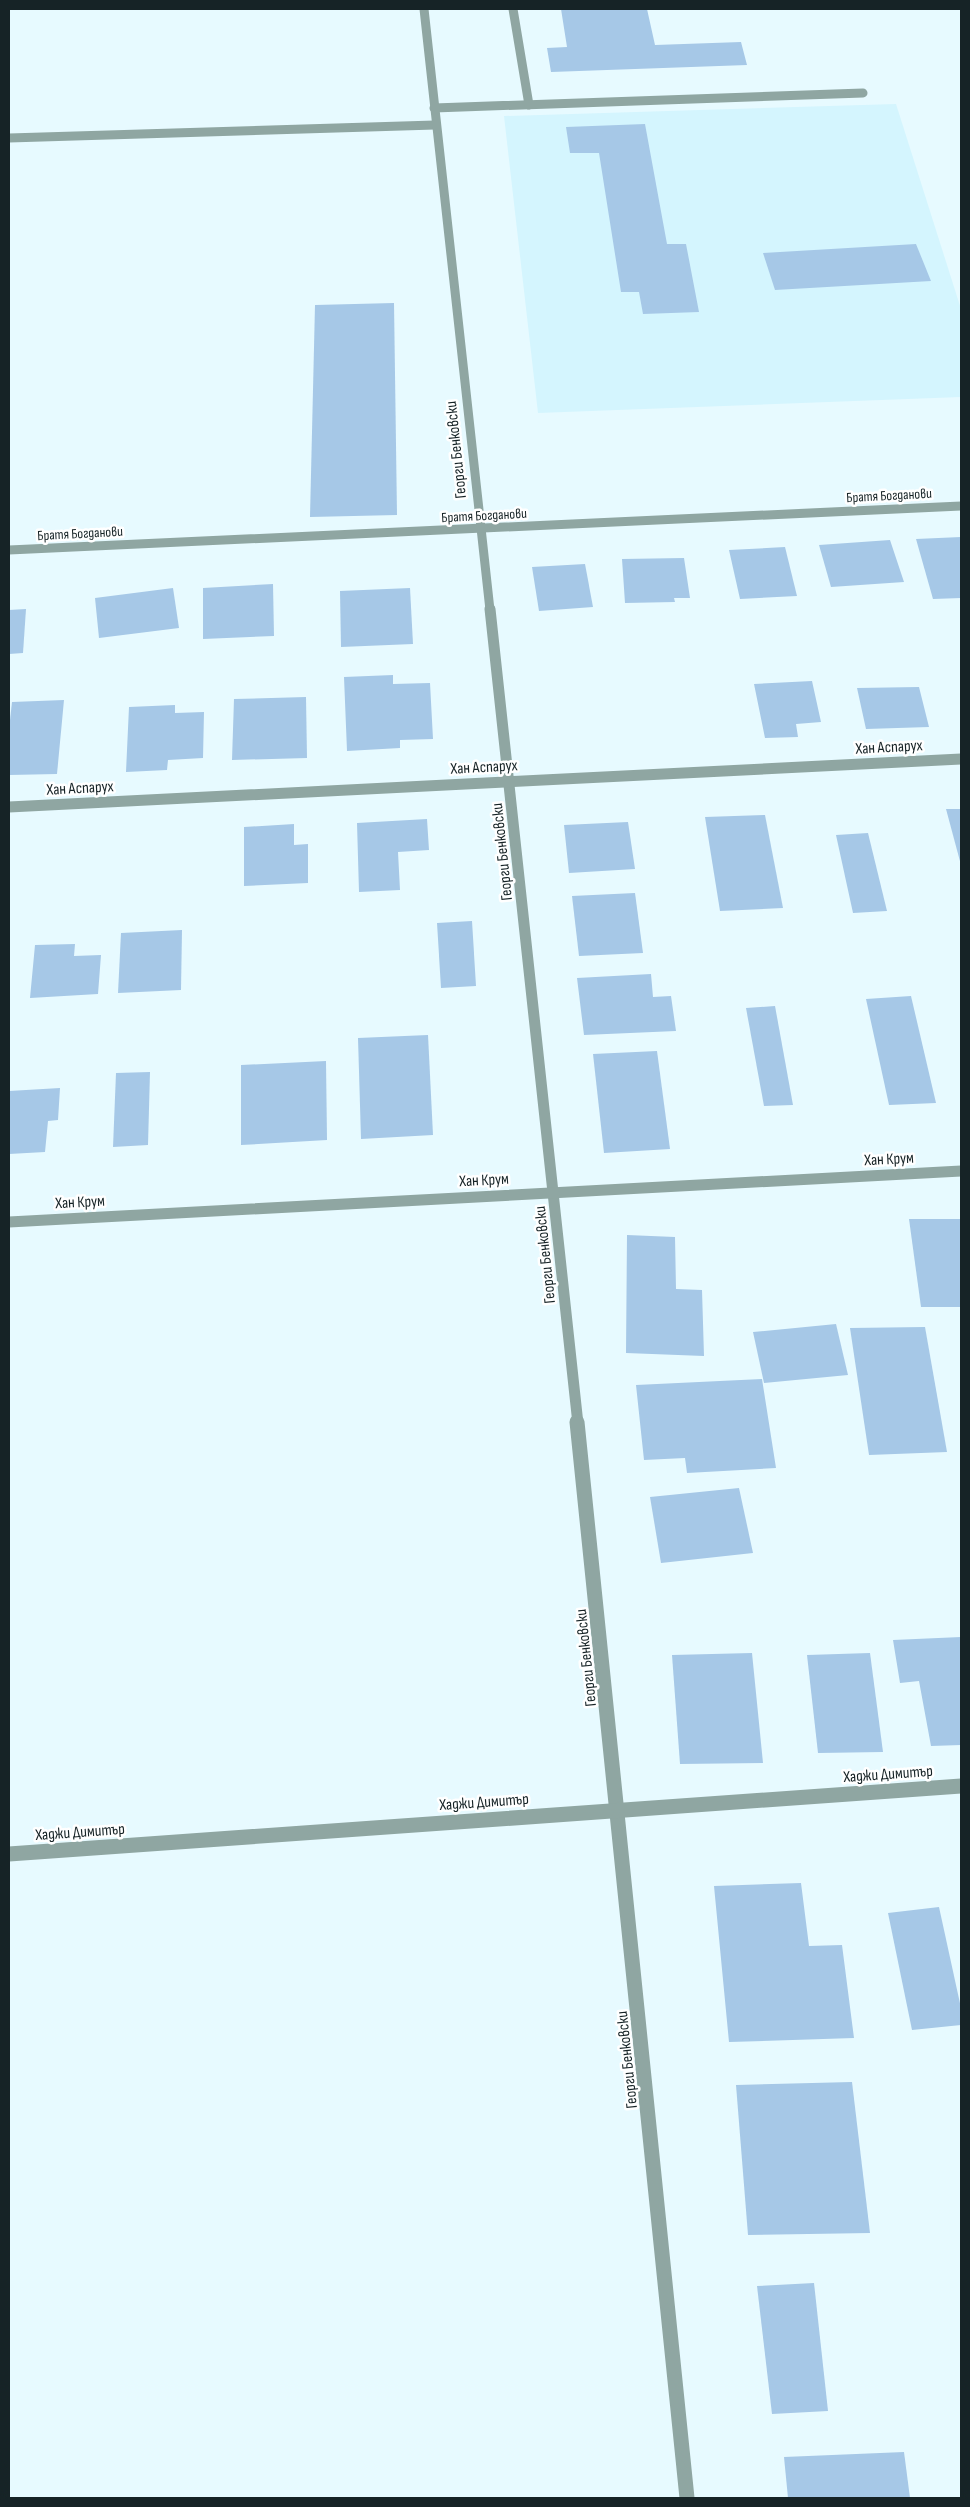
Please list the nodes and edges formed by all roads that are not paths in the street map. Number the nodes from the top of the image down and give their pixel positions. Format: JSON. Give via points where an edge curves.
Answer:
{"nodes":[{"id":1,"x":424,"y":9,"type":"edge"},
{"id":2,"x":513,"y":9,"type":"edge"},
{"id":3,"x":863,"y":93,"type":"dead end"},
{"id":4,"x":529,"y":105,"type":"junction"},
{"id":5,"x":434,"y":108,"type":"junction"},
{"id":6,"x":435,"y":125,"type":"junction"},
{"id":7,"x":9,"y":138,"type":"edge"},
{"id":8,"x":961,"y":506,"type":"edge"},
{"id":9,"x":481,"y":529,"type":"junction"},
{"id":10,"x":9,"y":550,"type":"edge"},
{"id":11,"x":961,"y":759,"type":"edge"},
{"id":12,"x":510,"y":781,"type":"junction"},
{"id":13,"x":9,"y":807,"type":"edge"},
{"id":14,"x":961,"y":1171,"type":"edge"},
{"id":15,"x":554,"y":1192,"type":"junction"},
{"id":16,"x":9,"y":1222,"type":"edge"},
{"id":17,"x":961,"y":1786,"type":"edge"},
{"id":18,"x":616,"y":1809,"type":"junction"},
{"id":19,"x":9,"y":1854,"type":"edge"},
{"id":20,"x":687,"y":2498,"type":"edge"}],
"edges":[{"from":1,"to":5,"type":"street","name":"Георги Бенковски"},
{"from":2,"to":4,"type":"street"},
{"from":3,"to":4,"type":"street"},
{"from":4,"to":5,"type":"street"},
{"from":5,"to":6,"type":"street","name":"Георги Бенковски"},
{"from":6,"to":7,"type":"street"},
{"from":6,"to":9,"type":"street","name":"Георги Бенковски"},
{"from":8,"to":9,"type":"street","name":"Братя Богданови"},
{"from":9,"to":10,"type":"street","name":"Братя Богданови"},
{"from":9,"to":12,"type":"street","name":"Георги Бенковски"},
{"from":11,"to":12,"type":"street","name":"Хан Аспарух"},
{"from":12,"to":13,"type":"street","name":"Хан Аспарух"},
{"from":12,"to":15,"type":"street","name":"Георги Бенковски"},
{"from":14,"to":15,"type":"street","name":"Хан Крум"},
{"from":15,"to":16,"type":"street","name":"Хан Крум"},
{"from":15,"to":18,"type":"street","name":"Георги Бенковски"},
{"from":17,"to":18,"type":"street","name":"Хаджи Димитър"},
{"from":18,"to":19,"type":"street","name":"Хаджи Димитър"},
{"from":18,"to":20,"type":"street","name":"Георги Бенковски"}]}
